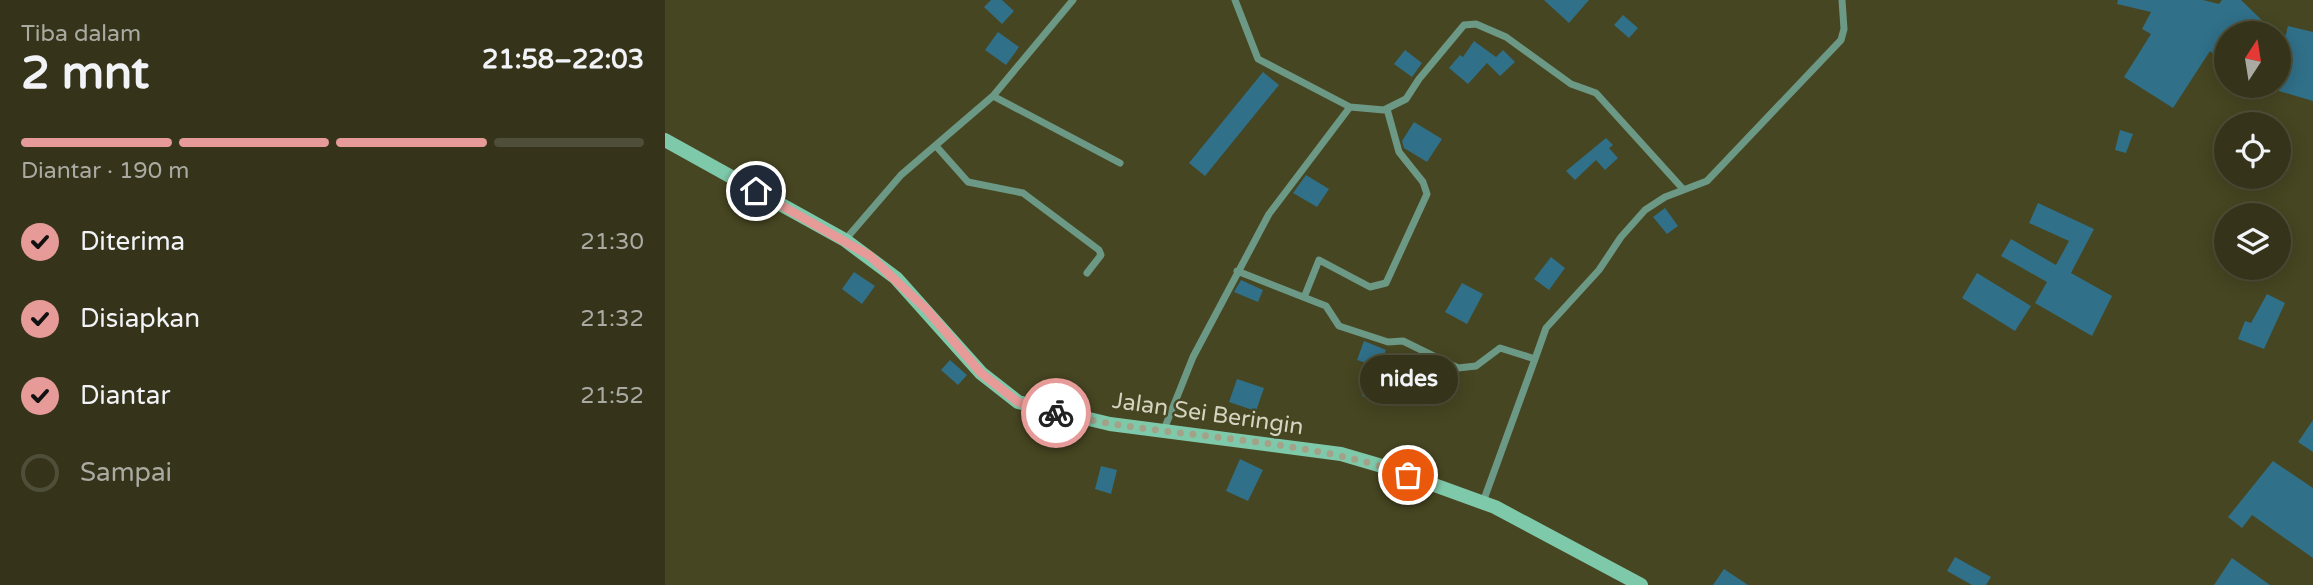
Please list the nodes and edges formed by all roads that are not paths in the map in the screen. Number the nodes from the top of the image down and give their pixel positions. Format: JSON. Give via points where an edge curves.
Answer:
{"nodes":[{"id":1,"x":1073,"y":0,"type":"edge"},
{"id":2,"x":1235,"y":0,"type":"edge"},
{"id":3,"x":1842,"y":0,"type":"edge"},
{"id":4,"x":993,"y":96,"type":"junction"},
{"id":5,"x":1350,"y":107,"type":"junction"},
{"id":6,"x":1387,"y":109,"type":"junction"},
{"id":7,"x":665,"y":140,"type":"edge"},
{"id":8,"x":936,"y":146,"type":"junction"},
{"id":9,"x":1120,"y":163,"type":"dead end"},
{"id":10,"x":1683,"y":189,"type":"junction"},
{"id":11,"x":845,"y":240,"type":"junction"},
{"id":12,"x":1237,"y":271,"type":"junction"},
{"id":13,"x":1087,"y":273,"type":"dead end"},
{"id":14,"x":1305,"y":295,"type":"junction"},
{"id":15,"x":1535,"y":359,"type":"junction"},
{"id":16,"x":1162,"y":433,"type":"junction"},
{"id":17,"x":1483,"y":502,"type":"junction"},
{"id":18,"x":1641,"y":585,"type":"edge"}],
"edges":[{"from":1,"to":4,"type":"street"},
{"from":2,"to":5,"type":"street","via":[[1258,59]]},
{"from":3,"to":10,"type":"street","via":[[1841,40],[1707,181]]},
{"from":4,"to":8,"type":"street"},
{"from":4,"to":9,"type":"street"},
{"from":5,"to":6,"type":"street"},
{"from":5,"to":12,"type":"street","via":[[1269,214]]},
{"from":6,"to":10,"type":"street","via":[[1406,99],[1464,25],[1476,24],[1506,37],[1571,84],[1596,93]]},
{"from":6,"to":14,"type":"street","via":[[1399,152],[1427,194],[1386,283],[1370,287],[1319,260]]},
{"from":7,"to":11,"type":"street","name":"Jalan Sei Beringin"},
{"from":8,"to":11,"type":"street","via":[[901,175]]},
{"from":8,"to":13,"type":"street","via":[[968,182],[1023,193],[1099,250],[1101,255]]},
{"from":10,"to":15,"type":"street","via":[[1645,210],[1621,237],[1599,270],[1546,328]]},
{"from":11,"to":16,"type":"street","name":"Jalan Sei Beringin","via":[[896,278],[981,373],[1018,402]]},
{"from":12,"to":14,"type":"street"},
{"from":12,"to":16,"type":"street","via":[[1193,357]]},
{"from":14,"to":15,"type":"street","via":[[1326,306],[1339,326],[1388,342],[1403,341],[1458,368],[1487,361],[1500,348]]},
{"from":15,"to":17,"type":"street"},
{"from":16,"to":17,"type":"street","name":"Jalan Sei Beringin","via":[[1341,454]]},
{"from":17,"to":18,"type":"street","name":"Jalan Sei Beringin"}]}
